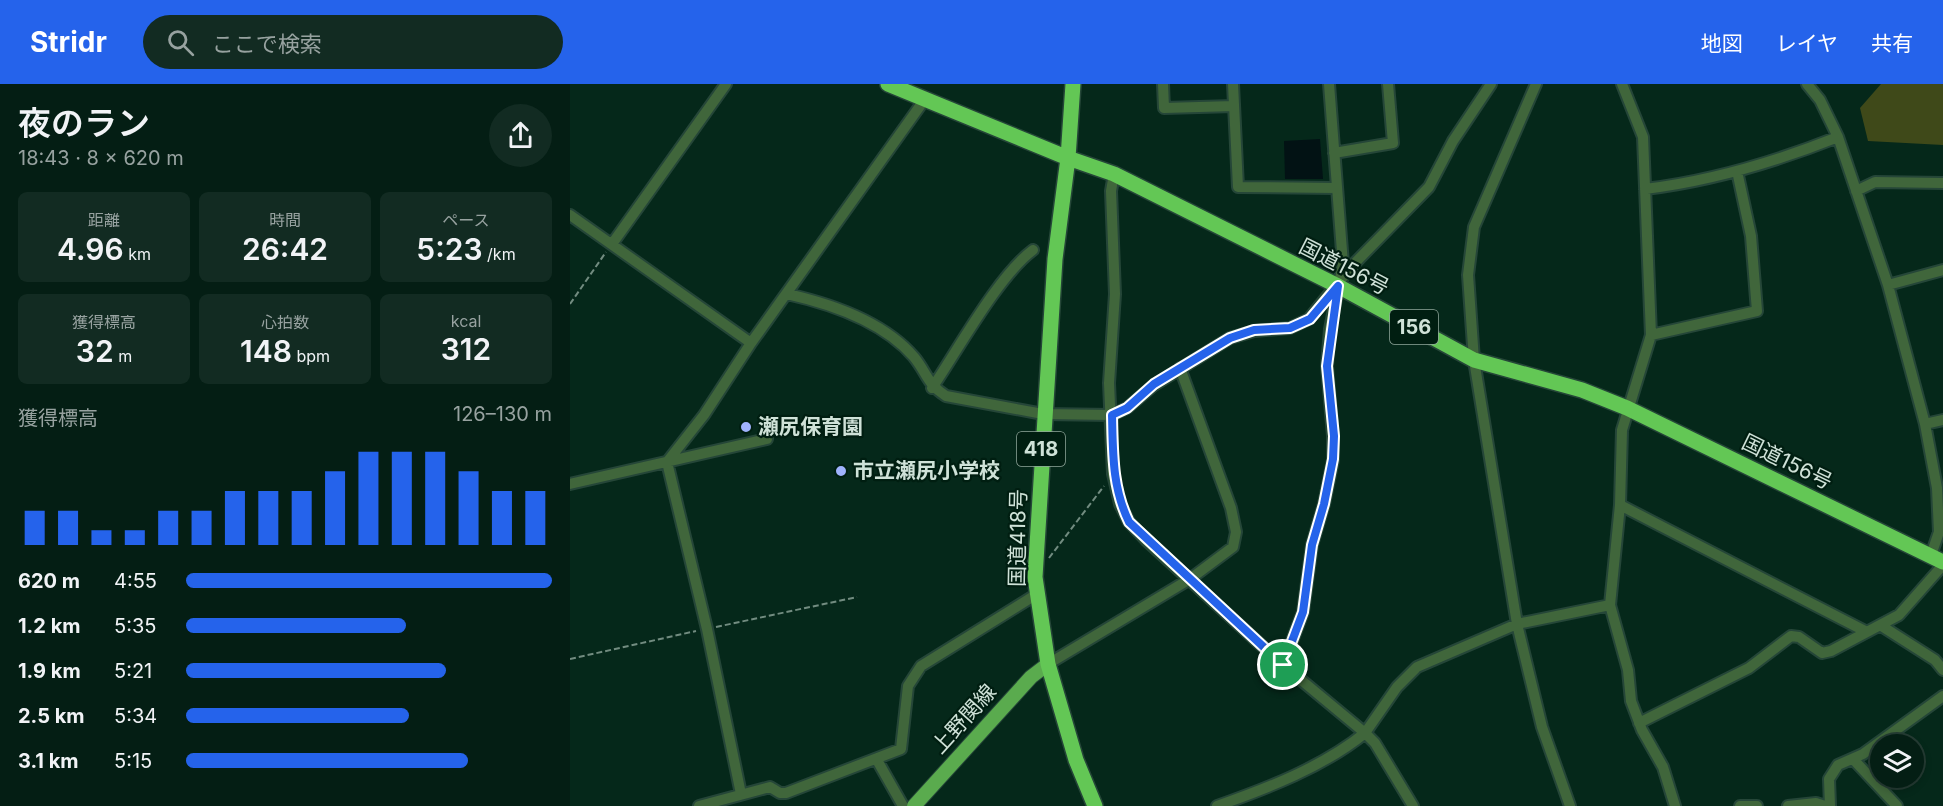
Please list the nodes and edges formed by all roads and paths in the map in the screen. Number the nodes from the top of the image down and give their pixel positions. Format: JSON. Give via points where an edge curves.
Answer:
{"nodes":[{"id":1,"x":726,"y":84,"type":"edge"},
{"id":2,"x":888,"y":84,"type":"edge"},
{"id":3,"x":1073,"y":84,"type":"edge"},
{"id":4,"x":1163,"y":84,"type":"edge"},
{"id":5,"x":1233,"y":84,"type":"edge"},
{"id":6,"x":1329,"y":84,"type":"edge"},
{"id":7,"x":1388,"y":84,"type":"edge"},
{"id":8,"x":1536,"y":84,"type":"edge"},
{"id":9,"x":1622,"y":84,"type":"edge"},
{"id":10,"x":1807,"y":84,"type":"edge"},
{"id":11,"x":1488,"y":85,"type":"edge"},
{"id":12,"x":925,"y":99,"type":"junction"},
{"id":13,"x":1234,"y":106,"type":"junction"},
{"id":14,"x":1838,"y":137,"type":"junction"},
{"id":15,"x":1334,"y":153,"type":"junction"},
{"id":16,"x":1068,"y":158,"type":"junction"},
{"id":17,"x":1737,"y":171,"type":"junction"},
{"id":18,"x":1113,"y":174,"type":"junction"},
{"id":19,"x":1943,"y":183,"type":"edge"},
{"id":20,"x":1336,"y":188,"type":"junction"},
{"id":21,"x":1645,"y":189,"type":"junction"},
{"id":22,"x":1856,"y":191,"type":"junction"},
{"id":23,"x":570,"y":214,"type":"edge"},
{"id":24,"x":612,"y":244,"type":"junction"},
{"id":25,"x":1033,"y":250,"type":"dead end"},
{"id":26,"x":1943,"y":270,"type":"edge"},
{"id":27,"x":1888,"y":285,"type":"junction"},
{"id":28,"x":1338,"y":286,"type":"junction"},
{"id":29,"x":787,"y":294,"type":"junction"},
{"id":30,"x":570,"y":304,"type":"edge"},
{"id":31,"x":1651,"y":335,"type":"junction"},
{"id":32,"x":751,"y":343,"type":"junction"},
{"id":33,"x":1474,"y":360,"type":"junction"},
{"id":34,"x":1180,"y":368,"type":"junction"},
{"id":35,"x":932,"y":388,"type":"junction"},
{"id":36,"x":1627,"y":408,"type":"junction"},
{"id":37,"x":1043,"y":414,"type":"junction"},
{"id":38,"x":1112,"y":415,"type":"junction"},
{"id":39,"x":1943,"y":420,"type":"edge"},
{"id":40,"x":1925,"y":424,"type":"junction"},
{"id":41,"x":767,"y":439,"type":"dead end"},
{"id":42,"x":667,"y":462,"type":"junction"},
{"id":43,"x":1113,"y":474,"type":"junction"},
{"id":44,"x":570,"y":484,"type":"edge"},
{"id":45,"x":1620,"y":505,"type":"junction"},
{"id":46,"x":1049,"y":558,"type":"dead end"},
{"id":47,"x":1939,"y":561,"type":"edge"},
{"id":48,"x":1190,"y":579,"type":"junction"},
{"id":49,"x":1037,"y":594,"type":"junction"},
{"id":50,"x":856,"y":597,"type":"dead end"},
{"id":51,"x":1610,"y":605,"type":"junction"},
{"id":52,"x":1517,"y":624,"type":"junction"},
{"id":53,"x":1880,"y":625,"type":"junction"},
{"id":54,"x":706,"y":629,"type":"junction"},
{"id":55,"x":1865,"y":631,"type":"junction"},
{"id":56,"x":570,"y":659,"type":"edge"},
{"id":57,"x":1048,"y":664,"type":"junction"},
{"id":58,"x":1283,"y":665,"type":"junction"},
{"id":59,"x":1943,"y":670,"type":"edge"},
{"id":60,"x":1943,"y":696,"type":"edge"},
{"id":61,"x":1640,"y":723,"type":"junction"},
{"id":62,"x":1365,"y":733,"type":"junction"},
{"id":63,"x":1853,"y":759,"type":"junction"},
{"id":64,"x":877,"y":760,"type":"junction"},
{"id":65,"x":741,"y":794,"type":"junction"},
{"id":66,"x":699,"y":806,"type":"edge"},
{"id":67,"x":903,"y":806,"type":"edge"},
{"id":68,"x":914,"y":806,"type":"edge"},
{"id":69,"x":1095,"y":806,"type":"edge"},
{"id":70,"x":1217,"y":806,"type":"edge"},
{"id":71,"x":1413,"y":806,"type":"edge"},
{"id":72,"x":1570,"y":806,"type":"edge"},
{"id":73,"x":1675,"y":806,"type":"edge"},
{"id":74,"x":1740,"y":806,"type":"edge"},
{"id":75,"x":1757,"y":806,"type":"edge"},
{"id":76,"x":1788,"y":806,"type":"edge"},
{"id":77,"x":1825,"y":806,"type":"edge"},
{"id":78,"x":1830,"y":806,"type":"edge"},
{"id":79,"x":1897,"y":806,"type":"edge"}],
"edges":[{"from":1,"to":24,"type":"street"},
{"from":2,"to":12,"type":"highway","name":"国道156号","number":"156"},
{"from":3,"to":16,"type":"highway","name":"国道418号","number":"418"},
{"from":4,"to":13,"type":"street","via":[[1164,108]]},
{"from":5,"to":13,"type":"street"},
{"from":6,"to":15,"type":"street"},
{"from":7,"to":15,"type":"street","via":[[1393,143]]},
{"from":8,"to":33,"type":"street","via":[[1474,227],[1468,275]]},
{"from":9,"to":21,"type":"street","via":[[1642,137]]},
{"from":10,"to":14,"type":"street","via":[[1820,100]]},
{"from":11,"to":28,"type":"street","via":[[1429,187],[1350,267]]},
{"from":12,"to":16,"type":"highway","name":"国道156号","number":"156"},
{"from":12,"to":29,"type":"street"},
{"from":13,"to":20,"type":"street","via":[[1238,187]]},
{"from":14,"to":17,"type":"street","via":[[1789,157]]},
{"from":14,"to":22,"type":"street"},
{"from":15,"to":20,"type":"street"},
{"from":16,"to":18,"type":"highway","name":"国道156号","number":"156"},
{"from":16,"to":37,"type":"highway","name":"国道418号","number":"418","via":[[1055,259]]},
{"from":17,"to":21,"type":"street"},
{"from":17,"to":31,"type":"street","via":[[1751,236],[1757,311]]},
{"from":18,"to":28,"type":"highway","name":"国道156号","number":"156"},
{"from":18,"to":38,"type":"street","via":[[1115,294],[1109,383]]},
{"from":19,"to":22,"type":"street","via":[[1875,182]]},
{"from":20,"to":28,"type":"street","via":[[1343,264]]},
{"from":21,"to":31,"type":"street"},
{"from":22,"to":27,"type":"street"},
{"from":23,"to":24,"type":"street"},
{"from":24,"to":30,"type":"path"},
{"from":24,"to":32,"type":"street"},
{"from":25,"to":35,"type":"street","via":[[1003,283]]},
{"from":26,"to":27,"type":"street"},
{"from":27,"to":40,"type":"street"},
{"from":28,"to":33,"type":"highway","name":"国道156号","number":"156"},
{"from":28,"to":34,"type":"street","via":[[1310,319],[1290,328],[1254,330],[1230,338]]},
{"from":28,"to":58,"type":"street","via":[[1327,366],[1333,459],[1312,545],[1303,612]]},
{"from":29,"to":32,"type":"street"},
{"from":29,"to":35,"type":"street","via":[[825,302],[885,331],[915,358]]},
{"from":31,"to":36,"type":"street"},
{"from":32,"to":42,"type":"street","via":[[704,415]]},
{"from":33,"to":36,"type":"highway","name":"国道156号","number":"156","via":[[1582,390]]},
{"from":33,"to":52,"type":"street"},
{"from":34,"to":38,"type":"street"},
{"from":34,"to":48,"type":"street","via":[[1231,508],[1236,532],[1227,555]]},
{"from":35,"to":37,"type":"street","via":[[946,396]]},
{"from":36,"to":45,"type":"street","via":[[1622,430]]},
{"from":36,"to":47,"type":"highway","name":"国道156号","number":"156"},
{"from":37,"to":38,"type":"street"},
{"from":37,"to":49,"type":"highway","name":"国道418号","number":"418"},
{"from":38,"to":43,"type":"street"},
{"from":39,"to":40,"type":"street"},
{"from":40,"to":47,"type":"street","via":[[1937,488]]},
{"from":41,"to":42,"type":"street"},
{"from":42,"to":44,"type":"street"},
{"from":42,"to":54,"type":"street"},
{"from":43,"to":46,"type":"path"},
{"from":43,"to":48,"type":"street","via":[[1129,522]]},
{"from":45,"to":51,"type":"street"},
{"from":45,"to":55,"type":"street"},
{"from":47,"to":53,"type":"street","via":[[1899,615]]},
{"from":48,"to":57,"type":"street"},
{"from":48,"to":58,"type":"street"},
{"from":49,"to":57,"type":"highway","name":"国道418号","number":"418"},
{"from":49,"to":64,"type":"street","via":[[921,666],[908,686],[901,749]]},
{"from":50,"to":54,"type":"path"},
{"from":51,"to":52,"type":"street"},
{"from":51,"to":61,"type":"street","via":[[1628,670],[1631,701]]},
{"from":52,"to":62,"type":"street","via":[[1417,667],[1397,687]]},
{"from":52,"to":72,"type":"street","via":[[1540,718]]},
{"from":53,"to":55,"type":"street"},
{"from":53,"to":59,"type":"street","via":[[1935,660]]},
{"from":54,"to":56,"type":"path"},
{"from":54,"to":65,"type":"street"},
{"from":55,"to":61,"type":"street","via":[[1822,653],[1791,636],[1749,668]]},
{"from":57,"to":68,"type":"main road","name":"上野関線","via":[[1031,677]]},
{"from":57,"to":69,"type":"highway","name":"国道418号","number":"418","via":[[1076,760]]},
{"from":58,"to":62,"type":"street"},
{"from":60,"to":63,"type":"street"},
{"from":61,"to":73,"type":"street","via":[[1663,767]]},
{"from":62,"to":70,"type":"street","via":[[1292,777]]},
{"from":62,"to":71,"type":"street"},
{"from":63,"to":78,"type":"street","via":[[1838,765],[1829,779]]},
{"from":63,"to":79,"type":"street"},
{"from":64,"to":65,"type":"street","via":[[786,793],[770,788]]},
{"from":64,"to":67,"type":"street"},
{"from":65,"to":66,"type":"street"},
{"from":74,"to":75,"type":"street"},
{"from":76,"to":77,"type":"street"}]}
